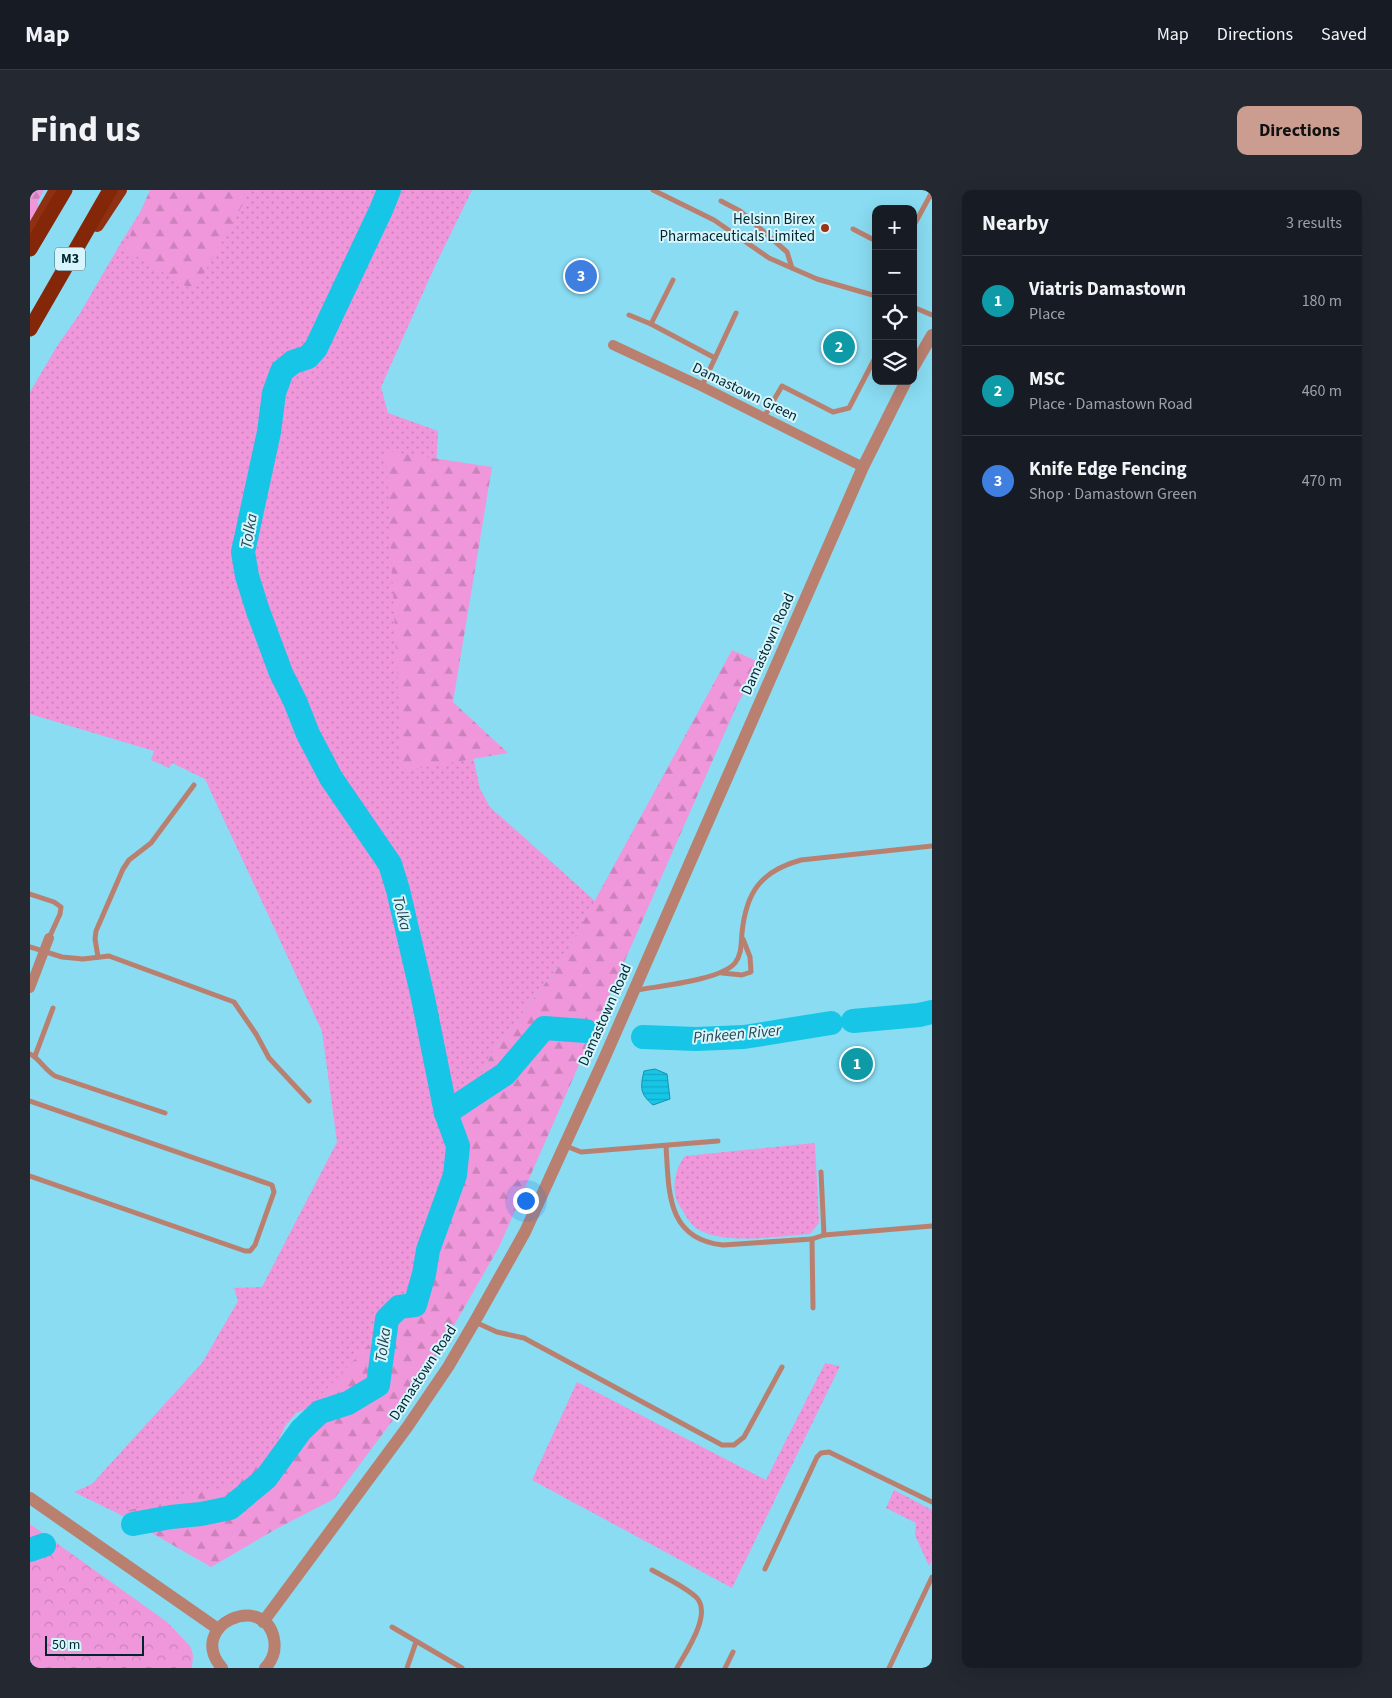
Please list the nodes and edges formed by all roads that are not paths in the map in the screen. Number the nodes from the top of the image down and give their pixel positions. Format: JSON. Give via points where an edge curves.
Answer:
{"nodes":[{"id":1,"x":56,"y":190,"type":"edge"},
{"id":2,"x":64,"y":190,"type":"edge"},
{"id":3,"x":110,"y":190,"type":"edge"},
{"id":4,"x":120,"y":190,"type":"edge"},
{"id":5,"x":653,"y":190,"type":"edge"},
{"id":6,"x":932,"y":192,"type":"edge"},
{"id":7,"x":721,"y":201,"type":"dead end"},
{"id":8,"x":917,"y":220,"type":"edge"},
{"id":9,"x":853,"y":229,"type":"dead end"},
{"id":10,"x":30,"y":235,"type":"edge"},
{"id":11,"x":872,"y":240,"type":"edge"},
{"id":12,"x":30,"y":249,"type":"edge"},
{"id":13,"x":792,"y":268,"type":"junction"},
{"id":14,"x":673,"y":280,"type":"dead end"},
{"id":15,"x":873,"y":295,"type":"edge"},
{"id":16,"x":917,"y":309,"type":"edge"},
{"id":17,"x":736,"y":313,"type":"dead end"},
{"id":18,"x":629,"y":315,"type":"dead end"},
{"id":19,"x":932,"y":315,"type":"edge"},
{"id":20,"x":651,"y":324,"type":"junction"},
{"id":21,"x":30,"y":329,"type":"edge"},
{"id":22,"x":932,"y":335,"type":"edge"},
{"id":23,"x":30,"y":340,"type":"edge"},
{"id":24,"x":613,"y":345,"type":"dead end"},
{"id":25,"x":715,"y":358,"type":"junction"},
{"id":26,"x":917,"y":361,"type":"edge"},
{"id":27,"x":872,"y":364,"type":"edge"},
{"id":28,"x":904,"y":385,"type":"edge"},
{"id":29,"x":701,"y":386,"type":"junction"},
{"id":30,"x":764,"y":418,"type":"junction"},
{"id":31,"x":863,"y":467,"type":"junction"},
{"id":32,"x":194,"y":785,"type":"dead end"},
{"id":33,"x":932,"y":846,"type":"edge"},
{"id":34,"x":30,"y":894,"type":"edge"},
{"id":35,"x":742,"y":936,"type":"junction"},
{"id":36,"x":49,"y":938,"type":"joint"},
{"id":37,"x":30,"y":947,"type":"edge"},
{"id":38,"x":44,"y":952,"type":"junction"},
{"id":39,"x":98,"y":957,"type":"junction"},
{"id":40,"x":716,"y":974,"type":"junction"},
{"id":41,"x":30,"y":988,"type":"edge"},
{"id":42,"x":634,"y":990,"type":"junction"},
{"id":43,"x":53,"y":1008,"type":"dead end"},
{"id":44,"x":32,"y":1055,"type":"edge"},
{"id":45,"x":30,"y":1100,"type":"edge"},
{"id":46,"x":309,"y":1101,"type":"dead end"},
{"id":47,"x":165,"y":1113,"type":"dead end"},
{"id":48,"x":718,"y":1141,"type":"dead end"},
{"id":49,"x":565,"y":1146,"type":"junction"},
{"id":50,"x":666,"y":1146,"type":"junction"},
{"id":51,"x":821,"y":1172,"type":"dead end"},
{"id":52,"x":30,"y":1176,"type":"edge"},
{"id":53,"x":932,"y":1226,"type":"edge"},
{"id":54,"x":824,"y":1235,"type":"junction"},
{"id":55,"x":812,"y":1238,"type":"junction"},
{"id":56,"x":812,"y":1308,"type":"dead end"},
{"id":57,"x":475,"y":1321,"type":"junction"},
{"id":58,"x":782,"y":1368,"type":"dead end"},
{"id":59,"x":30,"y":1498,"type":"edge"},
{"id":60,"x":932,"y":1502,"type":"edge"},
{"id":61,"x":765,"y":1569,"type":"dead end"},
{"id":62,"x":652,"y":1570,"type":"dead end"},
{"id":63,"x":932,"y":1577,"type":"edge"},
{"id":64,"x":263,"y":1622,"type":"junction"},
{"id":65,"x":392,"y":1628,"type":"dead end"},
{"id":66,"x":218,"y":1629,"type":"junction"},
{"id":67,"x":416,"y":1642,"type":"junction"},
{"id":68,"x":733,"y":1652,"type":"dead end"},
{"id":69,"x":270,"y":1667,"type":"edge"},
{"id":70,"x":222,"y":1668,"type":"edge"},
{"id":71,"x":407,"y":1668,"type":"edge"},
{"id":72,"x":462,"y":1668,"type":"edge"},
{"id":73,"x":677,"y":1668,"type":"edge"},
{"id":74,"x":725,"y":1668,"type":"edge"},
{"id":75,"x":889,"y":1668,"type":"edge"}],
"edges":[{"from":1,"to":10,"type":"highway"},
{"from":2,"to":12,"type":"highway","number":"M3"},
{"from":3,"to":21,"type":"highway","number":"M3"},
{"from":4,"to":23,"type":"highway"},
{"from":5,"to":13,"type":"lane","via":[[714,220],[769,258]]},
{"from":6,"to":8,"type":"lane"},
{"from":7,"to":13,"type":"lane","via":[[740,211],[787,252]]},
{"from":9,"to":11,"type":"lane"},
{"from":13,"to":15,"type":"lane"},
{"from":14,"to":20,"type":"lane"},
{"from":16,"to":19,"type":"lane"},
{"from":17,"to":25,"type":"lane"},
{"from":18,"to":20,"type":"lane"},
{"from":20,"to":25,"type":"lane"},
{"from":22,"to":26,"type":"street"},
{"from":24,"to":29,"type":"street","name":"Damastown Green"},
{"from":25,"to":29,"type":"lane"},
{"from":27,"to":30,"type":"lane","via":[[849,408],[833,412],[782,386]]},
{"from":28,"to":31,"type":"street","name":"Damastown Road"},
{"from":29,"to":30,"type":"street","name":"Damastown Green"},
{"from":30,"to":31,"type":"street","name":"Damastown Green"},
{"from":31,"to":42,"type":"street","name":"Damastown Road"},
{"from":32,"to":39,"type":"lane","via":[[151,843],[135,854],[123,869],[96,931]]},
{"from":33,"to":35,"type":"lane","via":[[801,860],[784,865],[770,872],[755,887],[746,905]]},
{"from":34,"to":36,"type":"lane","via":[[61,907]]},
{"from":35,"to":40,"type":"lane","via":[[741,952],[735,962]]},
{"from":35,"to":40,"type":"lane","via":[[751,972]]},
{"from":36,"to":38,"type":"street"},
{"from":37,"to":38,"type":"lane"},
{"from":38,"to":39,"type":"lane","via":[[76,958]]},
{"from":38,"to":41,"type":"street"},
{"from":39,"to":46,"type":"lane","via":[[109,956],[234,1002],[269,1058]]},
{"from":40,"to":42,"type":"lane"},
{"from":42,"to":49,"type":"street","name":"Damastown Road"},
{"from":43,"to":44,"type":"lane"},
{"from":44,"to":47,"type":"lane","via":[[55,1076]]},
{"from":45,"to":52,"type":"lane","via":[[272,1185],[274,1192],[255,1246],[245,1251]]},
{"from":48,"to":50,"type":"lane"},
{"from":49,"to":50,"type":"lane","via":[[581,1152]]},
{"from":49,"to":57,"type":"street","name":"Damastown Road","via":[[525,1232]]},
{"from":50,"to":55,"type":"lane","via":[[672,1207],[680,1223],[693,1236],[724,1245]]},
{"from":51,"to":54,"type":"lane"},
{"from":53,"to":54,"type":"lane"},
{"from":54,"to":55,"type":"lane"},
{"from":55,"to":56,"type":"lane"},
{"from":57,"to":58,"type":"lane","via":[[497,1332],[524,1338],[722,1445],[734,1445],[744,1437]]},
{"from":57,"to":64,"type":"street","name":"Damastown Road","via":[[408,1426]]},
{"from":59,"to":66,"type":"street"},
{"from":60,"to":61,"type":"lane","via":[[829,1452],[821,1453]]},
{"from":62,"to":73,"type":"lane","via":[[698,1598],[702,1608],[698,1628]]},
{"from":63,"to":75,"type":"lane"},
{"from":64,"to":66,"type":"street","via":[[250,1616],[238,1616]]},
{"from":64,"to":69,"type":"street","via":[[273,1637]]},
{"from":65,"to":67,"type":"lane"},
{"from":66,"to":70,"type":"street","via":[[213,1644]]},
{"from":67,"to":71,"type":"lane"},
{"from":67,"to":72,"type":"lane"},
{"from":68,"to":74,"type":"lane"}]}
